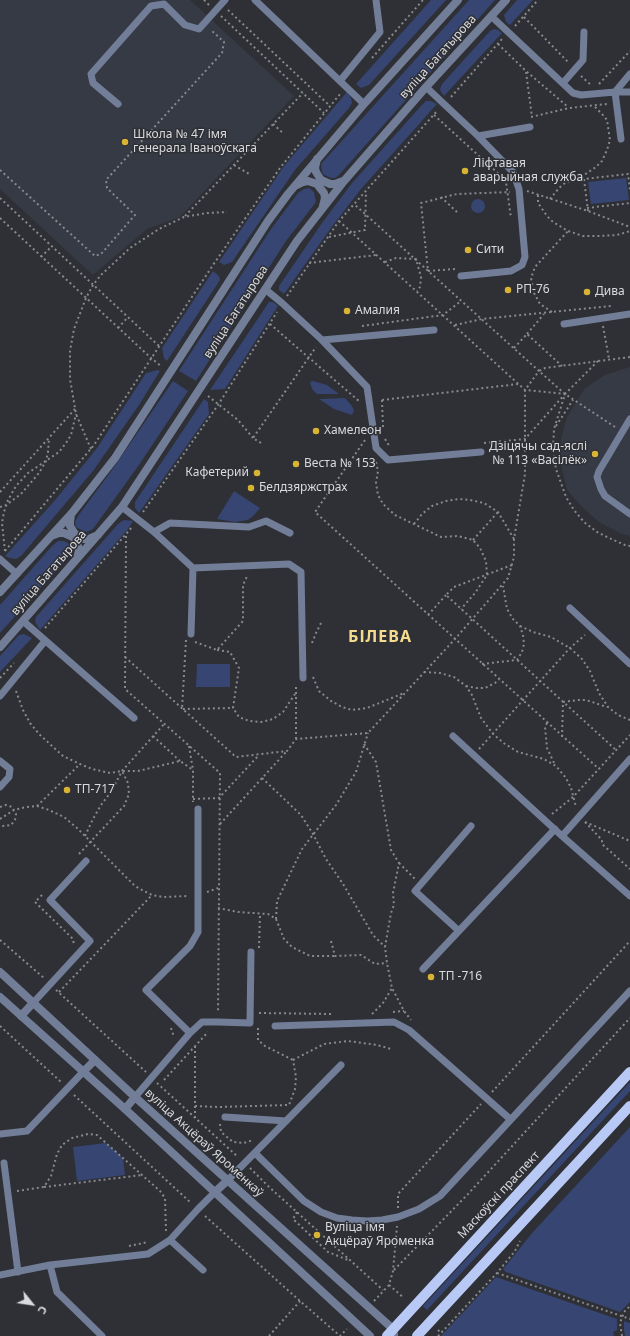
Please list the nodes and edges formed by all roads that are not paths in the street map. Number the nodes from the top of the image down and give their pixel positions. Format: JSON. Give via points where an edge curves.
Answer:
{"nodes":[{"id":1,"x":376,"y":0,"type":"edge"},
{"id":2,"x":458,"y":0,"type":"edge"},
{"id":3,"x":506,"y":0,"type":"edge"},
{"id":4,"x":258,"y":1,"type":"edge"},
{"id":5,"x":223,"y":2,"type":"edge"},
{"id":6,"x":491,"y":16,"type":"junction"},
{"id":7,"x":584,"y":32,"type":"dead end"},
{"id":8,"x":630,"y":74,"type":"edge"},
{"id":9,"x":340,"y":81,"type":"junction"},
{"id":10,"x":563,"y":83,"type":"junction"},
{"id":11,"x":426,"y":87,"type":"junction"},
{"id":12,"x":615,"y":92,"type":"junction"},
{"id":13,"x":630,"y":92,"type":"edge"},
{"id":14,"x":118,"y":104,"type":"dead end"},
{"id":15,"x":364,"y":104,"type":"junction"},
{"id":16,"x":530,"y":127,"type":"dead end"},
{"id":17,"x":478,"y":136,"type":"junction"},
{"id":18,"x":621,"y":139,"type":"dead end"},
{"id":19,"x":317,"y":159,"type":"junction"},
{"id":20,"x":344,"y":181,"type":"junction"},
{"id":21,"x":294,"y":187,"type":"junction"},
{"id":22,"x":322,"y":208,"type":"junction"},
{"id":23,"x":461,"y":276,"type":"dead end"},
{"id":24,"x":265,"y":289,"type":"junction"},
{"id":25,"x":630,"y":314,"type":"edge"},
{"id":26,"x":564,"y":324,"type":"dead end"},
{"id":27,"x":434,"y":330,"type":"dead end"},
{"id":28,"x":322,"y":340,"type":"junction"},
{"id":29,"x":630,"y":419,"type":"edge"},
{"id":30,"x":481,"y":452,"type":"dead end"},
{"id":31,"x":122,"y":507,"type":"junction"},
{"id":32,"x":72,"y":513,"type":"junction"},
{"id":33,"x":630,"y":514,"type":"edge"},
{"id":34,"x":154,"y":532,"type":"junction"},
{"id":35,"x":290,"y":533,"type":"dead end"},
{"id":36,"x":99,"y":535,"type":"junction"},
{"id":37,"x":50,"y":537,"type":"junction"},
{"id":38,"x":0,"y":558,"type":"edge"},
{"id":39,"x":75,"y":560,"type":"junction"},
{"id":40,"x":192,"y":568,"type":"junction"},
{"id":41,"x":17,"y":574,"type":"junction"},
{"id":42,"x":0,"y":592,"type":"edge"},
{"id":43,"x":570,"y":608,"type":"dead end"},
{"id":44,"x":23,"y":622,"type":"junction"},
{"id":45,"x":191,"y":634,"type":"dead end"},
{"id":46,"x":45,"y":641,"type":"junction"},
{"id":47,"x":0,"y":646,"type":"edge"},
{"id":48,"x":630,"y":664,"type":"edge"},
{"id":49,"x":303,"y":678,"type":"dead end"},
{"id":50,"x":0,"y":696,"type":"edge"},
{"id":51,"x":134,"y":718,"type":"dead end"},
{"id":52,"x":453,"y":736,"type":"dead end"},
{"id":53,"x":630,"y":759,"type":"edge"},
{"id":54,"x":0,"y":761,"type":"edge"},
{"id":55,"x":0,"y":787,"type":"edge"},
{"id":56,"x":195,"y":807,"type":"road end"},
{"id":57,"x":471,"y":826,"type":"dead end"},
{"id":58,"x":555,"y":830,"type":"junction"},
{"id":59,"x":562,"y":836,"type":"junction"},
{"id":60,"x":86,"y":861,"type":"dead end"},
{"id":61,"x":630,"y":896,"type":"edge"},
{"id":62,"x":459,"y":931,"type":"junction"},
{"id":63,"x":251,"y":952,"type":"dead end"},
{"id":64,"x":423,"y":969,"type":"dead end"},
{"id":65,"x":0,"y":972,"type":"edge"},
{"id":66,"x":630,"y":991,"type":"edge"},
{"id":67,"x":0,"y":997,"type":"edge"},
{"id":68,"x":33,"y":1003,"type":"junction"},
{"id":69,"x":21,"y":1016,"type":"junction"},
{"id":70,"x":275,"y":1026,"type":"dead end"},
{"id":71,"x":190,"y":1033,"type":"junction"},
{"id":72,"x":95,"y":1060,"type":"junction"},
{"id":73,"x":341,"y":1066,"type":"dead end"},
{"id":74,"x":84,"y":1072,"type":"junction"},
{"id":75,"x":630,"y":1072,"type":"edge"},
{"id":76,"x":135,"y":1097,"type":"junction"},
{"id":77,"x":630,"y":1106,"type":"edge"},
{"id":78,"x":125,"y":1109,"type":"junction"},
{"id":79,"x":221,"y":1117,"type":"road end"},
{"id":80,"x":510,"y":1119,"type":"junction"},
{"id":81,"x":286,"y":1121,"type":"junction"},
{"id":82,"x":0,"y":1134,"type":"edge"},
{"id":83,"x":254,"y":1153,"type":"junction"},
{"id":84,"x":4,"y":1163,"type":"dead end"},
{"id":85,"x":228,"y":1180,"type":"junction"},
{"id":86,"x":215,"y":1192,"type":"junction"},
{"id":87,"x":170,"y":1240,"type":"junction"},
{"id":88,"x":50,"y":1265,"type":"junction"},
{"id":89,"x":203,"y":1270,"type":"dead end"},
{"id":90,"x":18,"y":1272,"type":"junction"},
{"id":91,"x":0,"y":1275,"type":"edge"},
{"id":92,"x":391,"y":1334,"type":"edge"},
{"id":93,"x":102,"y":1336,"type":"edge"},
{"id":94,"x":370,"y":1336,"type":"edge"},
{"id":95,"x":417,"y":1336,"type":"edge"}],
"edges":[{"from":1,"to":9,"type":"lane","via":[[380,32]]},
{"from":2,"to":15,"type":"street","name":"вуліца Багатырова"},
{"from":3,"to":6,"type":"street","name":"вуліца Багатырова"},
{"from":4,"to":9,"type":"lane"},
{"from":5,"to":14,"type":"lane","via":[[200,29],[185,24],[164,4],[151,6],[91,74],[93,82]]},
{"from":6,"to":10,"type":"lane"},
{"from":6,"to":11,"type":"street","name":"вуліца Багатырова"},
{"from":7,"to":10,"type":"lane","via":[[583,60]]},
{"from":8,"to":12,"type":"lane"},
{"from":9,"to":15,"type":"lane"},
{"from":10,"to":12,"type":"lane","via":[[573,93],[581,96]]},
{"from":11,"to":17,"type":"lane"},
{"from":11,"to":20,"type":"street","name":"вуліца Багатырова"},
{"from":12,"to":13,"type":"lane"},
{"from":12,"to":18,"type":"lane"},
{"from":15,"to":19,"type":"street","name":"вуліца Багатырова"},
{"from":16,"to":17,"type":"lane"},
{"from":17,"to":23,"type":"lane","via":[[513,172],[519,189],[525,258],[522,265],[511,271]]},
{"from":19,"to":20,"type":"street","via":[[315,168],[321,180],[335,184]]},
{"from":19,"to":21,"type":"street","name":"вуліца Багатырова"},
{"from":20,"to":22,"type":"street","name":"вуліца Багатырова"},
{"from":21,"to":22,"type":"street","via":[[303,182],[317,184],[324,193]]},
{"from":21,"to":32,"type":"street","name":"вуліца Багатырова","via":[[264,228],[115,458]]},
{"from":22,"to":24,"type":"street","name":"вуліца Багатырова"},
{"from":24,"to":28,"type":"lane"},
{"from":24,"to":31,"type":"street","name":"вуліца Багатырова"},
{"from":25,"to":26,"type":"lane"},
{"from":27,"to":28,"type":"lane"},
{"from":28,"to":30,"type":"lane","via":[[367,387],[365,402],[376,448],[388,460]]},
{"from":29,"to":33,"type":"lane","via":[[597,477],[605,496]]},
{"from":31,"to":34,"type":"lane"},
{"from":31,"to":36,"type":"street","name":"вуліца Багатырова"},
{"from":32,"to":36,"type":"street","via":[[70,522],[75,534],[84,539]]},
{"from":32,"to":37,"type":"street","name":"вуліца Багатырова"},
{"from":34,"to":35,"type":"lane","via":[[170,523],[249,527],[266,521]]},
{"from":34,"to":40,"type":"lane"},
{"from":36,"to":39,"type":"street","name":"вуліца Багатырова"},
{"from":37,"to":39,"type":"street","via":[[64,533],[73,537],[79,551]]},
{"from":37,"to":41,"type":"street","name":"вуліца Багатырова"},
{"from":38,"to":41,"type":"lane"},
{"from":39,"to":44,"type":"street","name":"вуліца Багатырова"},
{"from":40,"to":45,"type":"lane"},
{"from":40,"to":49,"type":"lane","via":[[289,564],[301,572]]},
{"from":41,"to":42,"type":"street","name":"вуліца Багатырова"},
{"from":43,"to":48,"type":"lane"},
{"from":44,"to":46,"type":"lane"},
{"from":44,"to":47,"type":"street","name":"вуліца Багатырова"},
{"from":46,"to":50,"type":"lane"},
{"from":46,"to":51,"type":"lane"},
{"from":52,"to":58,"type":"lane"},
{"from":53,"to":59,"type":"lane"},
{"from":54,"to":55,"type":"lane","via":[[10,769],[9,777]]},
{"from":56,"to":71,"type":"lane","via":[[198,932],[190,946],[146,990]]},
{"from":57,"to":62,"type":"lane","via":[[415,891]]},
{"from":58,"to":59,"type":"lane"},
{"from":58,"to":62,"type":"lane"},
{"from":59,"to":61,"type":"lane"},
{"from":60,"to":68,"type":"lane","via":[[50,900],[90,941]]},
{"from":62,"to":64,"type":"lane"},
{"from":63,"to":71,"type":"lane","via":[[250,1023],[202,1022]]},
{"from":65,"to":68,"type":"street","name":"вуліца Акцёраў Яроменкаў"},
{"from":66,"to":80,"type":"lane"},
{"from":67,"to":69,"type":"street"},
{"from":68,"to":69,"type":"street"},
{"from":68,"to":72,"type":"street","name":"вуліца Акцёраў Яроменкаў"},
{"from":69,"to":74,"type":"street"},
{"from":70,"to":80,"type":"lane","via":[[394,1022],[410,1030]]},
{"from":71,"to":76,"type":"lane"},
{"from":72,"to":74,"type":"street"},
{"from":72,"to":76,"type":"street","name":"вуліца Акцёраў Яроменкаў"},
{"from":73,"to":81,"type":"lane"},
{"from":74,"to":78,"type":"street"},
{"from":74,"to":82,"type":"lane","via":[[26,1131]]},
{"from":75,"to":92,"type":"main road","name":"Маскоўскі праспект"},
{"from":76,"to":78,"type":"street"},
{"from":76,"to":85,"type":"street","name":"вуліца Акцёраў Яроменкаў"},
{"from":77,"to":95,"type":"main road"},
{"from":78,"to":86,"type":"street"},
{"from":79,"to":81,"type":"lane"},
{"from":80,"to":83,"type":"lane","via":[[440,1196],[419,1209],[398,1217],[367,1221],[337,1218],[321,1212],[304,1202]]},
{"from":81,"to":83,"type":"lane"},
{"from":83,"to":85,"type":"lane"},
{"from":84,"to":90,"type":"lane"},
{"from":85,"to":86,"type":"street"},
{"from":85,"to":92,"type":"street","name":"вуліца Акцёраў Яроменкаў"},
{"from":86,"to":87,"type":"lane"},
{"from":86,"to":94,"type":"street"},
{"from":87,"to":88,"type":"lane","via":[[148,1254]]},
{"from":87,"to":89,"type":"lane"},
{"from":88,"to":90,"type":"lane"},
{"from":88,"to":93,"type":"lane","via":[[57,1292]]},
{"from":90,"to":91,"type":"lane"}]}
